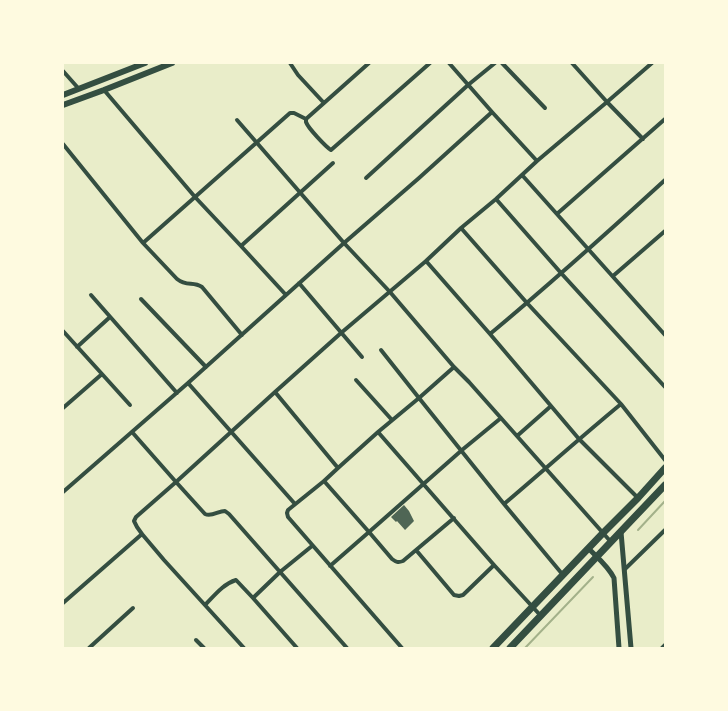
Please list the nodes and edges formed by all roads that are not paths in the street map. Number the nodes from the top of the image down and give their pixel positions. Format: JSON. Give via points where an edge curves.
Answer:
{"nodes":[{"id":1,"x":145,"y":63,"type":"edge"},
{"id":2,"x":172,"y":63,"type":"edge"},
{"id":3,"x":290,"y":63,"type":"edge"},
{"id":4,"x":369,"y":63,"type":"edge"},
{"id":5,"x":430,"y":63,"type":"edge"},
{"id":6,"x":449,"y":63,"type":"edge"},
{"id":7,"x":494,"y":63,"type":"edge"},
{"id":8,"x":502,"y":63,"type":"edge"},
{"id":9,"x":572,"y":63,"type":"edge"},
{"id":10,"x":652,"y":63,"type":"edge"},
{"id":11,"x":63,"y":71,"type":"edge"},
{"id":12,"x":468,"y":85,"type":"junction"},
{"id":13,"x":79,"y":89,"type":"junction"},
{"id":14,"x":104,"y":90,"type":"junction"},
{"id":15,"x":63,"y":95,"type":"edge"},
{"id":16,"x":608,"y":102,"type":"junction"},
{"id":17,"x":324,"y":103,"type":"junction"},
{"id":18,"x":63,"y":105,"type":"edge"},
{"id":19,"x":545,"y":108,"type":"dead end"},
{"id":20,"x":492,"y":112,"type":"junction"},
{"id":21,"x":306,"y":119,"type":"junction"},
{"id":22,"x":665,"y":119,"type":"edge"},
{"id":23,"x":237,"y":120,"type":"dead end"},
{"id":24,"x":643,"y":139,"type":"junction"},
{"id":25,"x":256,"y":143,"type":"junction"},
{"id":26,"x":63,"y":144,"type":"edge"},
{"id":27,"x":537,"y":162,"type":"junction"},
{"id":28,"x":334,"y":163,"type":"dead end"},
{"id":29,"x":522,"y":174,"type":"junction"},
{"id":30,"x":366,"y":178,"type":"dead end"},
{"id":31,"x":665,"y":180,"type":"edge"},
{"id":32,"x":301,"y":193,"type":"junction"},
{"id":33,"x":195,"y":197,"type":"junction"},
{"id":34,"x":496,"y":199,"type":"junction"},
{"id":35,"x":558,"y":213,"type":"junction"},
{"id":36,"x":461,"y":228,"type":"junction"},
{"id":37,"x":665,"y":230,"type":"edge"},
{"id":38,"x":144,"y":243,"type":"junction"},
{"id":39,"x":344,"y":243,"type":"junction"},
{"id":40,"x":241,"y":246,"type":"junction"},
{"id":41,"x":589,"y":250,"type":"junction"},
{"id":42,"x":426,"y":262,"type":"junction"},
{"id":43,"x":561,"y":273,"type":"junction"},
{"id":44,"x":613,"y":276,"type":"junction"},
{"id":45,"x":299,"y":283,"type":"junction"},
{"id":46,"x":390,"y":292,"type":"junction"},
{"id":47,"x":91,"y":295,"type":"dead end"},
{"id":48,"x":286,"y":295,"type":"junction"},
{"id":49,"x":141,"y":299,"type":"dead end"},
{"id":50,"x":527,"y":303,"type":"junction"},
{"id":51,"x":110,"y":317,"type":"junction"},
{"id":52,"x":63,"y":331,"type":"edge"},
{"id":53,"x":341,"y":333,"type":"junction"},
{"id":54,"x":490,"y":334,"type":"junction"},
{"id":55,"x":242,"y":335,"type":"junction"},
{"id":56,"x":665,"y":335,"type":"edge"},
{"id":57,"x":77,"y":347,"type":"junction"},
{"id":58,"x":381,"y":350,"type":"dead end"},
{"id":59,"x":362,"y":357,"type":"dead end"},
{"id":60,"x":206,"y":367,"type":"junction"},
{"id":61,"x":454,"y":367,"type":"junction"},
{"id":62,"x":102,"y":374,"type":"junction"},
{"id":63,"x":356,"y":380,"type":"dead end"},
{"id":64,"x":188,"y":384,"type":"junction"},
{"id":65,"x":665,"y":387,"type":"edge"},
{"id":66,"x":275,"y":392,"type":"junction"},
{"id":67,"x":177,"y":393,"type":"junction"},
{"id":68,"x":419,"y":398,"type":"junction"},
{"id":69,"x":621,"y":404,"type":"junction"},
{"id":70,"x":130,"y":406,"type":"dead end"},
{"id":71,"x":551,"y":406,"type":"junction"},
{"id":72,"x":63,"y":408,"type":"edge"},
{"id":73,"x":501,"y":418,"type":"junction"},
{"id":74,"x":392,"y":420,"type":"junction"},
{"id":75,"x":132,"y":432,"type":"junction"},
{"id":76,"x":231,"y":432,"type":"junction"},
{"id":77,"x":378,"y":432,"type":"junction"},
{"id":78,"x":517,"y":436,"type":"junction"},
{"id":79,"x":579,"y":438,"type":"junction"},
{"id":80,"x":462,"y":450,"type":"junction"},
{"id":81,"x":665,"y":460,"type":"edge"},
{"id":82,"x":338,"y":468,"type":"junction"},
{"id":83,"x":665,"y":468,"type":"edge"},
{"id":84,"x":546,"y":469,"type":"junction"},
{"id":85,"x":324,"y":481,"type":"junction"},
{"id":86,"x":176,"y":482,"type":"junction"},
{"id":87,"x":424,"y":484,"type":"junction"},
{"id":88,"x":665,"y":485,"type":"edge"},
{"id":89,"x":63,"y":492,"type":"edge"},
{"id":90,"x":638,"y":498,"type":"junction"},
{"id":91,"x":294,"y":504,"type":"junction"},
{"id":92,"x":504,"y":504,"type":"junction"},
{"id":93,"x":454,"y":518,"type":"junction"},
{"id":94,"x":665,"y":530,"type":"edge"},
{"id":95,"x":369,"y":532,"type":"junction"},
{"id":96,"x":621,"y":532,"type":"junction"},
{"id":97,"x":603,"y":533,"type":"junction"},
{"id":98,"x":142,"y":534,"type":"junction"},
{"id":99,"x":611,"y":542,"type":"junction"},
{"id":100,"x":312,"y":546,"type":"junction"},
{"id":101,"x":588,"y":549,"type":"junction"},
{"id":102,"x":416,"y":550,"type":"junction"},
{"id":103,"x":597,"y":557,"type":"junction"},
{"id":104,"x":494,"y":565,"type":"junction"},
{"id":105,"x":330,"y":566,"type":"junction"},
{"id":106,"x":624,"y":570,"type":"junction"},
{"id":107,"x":280,"y":572,"type":"junction"},
{"id":108,"x":563,"y":575,"type":"junction"},
{"id":109,"x":253,"y":598,"type":"junction"},
{"id":110,"x":63,"y":603,"type":"edge"},
{"id":111,"x":205,"y":605,"type":"junction"},
{"id":112,"x":532,"y":607,"type":"junction"},
{"id":113,"x":133,"y":608,"type":"dead end"},
{"id":114,"x":541,"y":616,"type":"junction"},
{"id":115,"x":196,"y":640,"type":"dead end"},
{"id":116,"x":665,"y":645,"type":"edge"},
{"id":117,"x":89,"y":648,"type":"edge"},
{"id":118,"x":204,"y":648,"type":"edge"},
{"id":119,"x":244,"y":648,"type":"edge"},
{"id":120,"x":297,"y":648,"type":"edge"},
{"id":121,"x":347,"y":648,"type":"edge"},
{"id":122,"x":402,"y":648,"type":"edge"},
{"id":123,"x":493,"y":648,"type":"edge"},
{"id":124,"x":510,"y":648,"type":"edge"},
{"id":125,"x":619,"y":648,"type":"edge"},
{"id":126,"x":630,"y":648,"type":"edge"},
{"id":127,"x":662,"y":648,"type":"edge"}],
"edges":[{"from":1,"to":13,"type":"main road"},
{"from":2,"to":14,"type":"main road"},
{"from":3,"to":17,"type":"street"},
{"from":4,"to":17,"type":"street"},
{"from":5,"to":21,"type":"street","via":[[331,150],[326,148],[309,127]]},
{"from":6,"to":12,"type":"street"},
{"from":7,"to":12,"type":"street"},
{"from":8,"to":19,"type":"street"},
{"from":9,"to":16,"type":"street"},
{"from":10,"to":16,"type":"street"},
{"from":11,"to":13,"type":"street"},
{"from":12,"to":20,"type":"street"},
{"from":12,"to":30,"type":"street"},
{"from":13,"to":15,"type":"main road"},
{"from":14,"to":18,"type":"main road"},
{"from":14,"to":33,"type":"street"},
{"from":16,"to":24,"type":"street"},
{"from":16,"to":27,"type":"street"},
{"from":17,"to":21,"type":"street"},
{"from":20,"to":27,"type":"street"},
{"from":20,"to":39,"type":"street"},
{"from":21,"to":25,"type":"street","via":[[290,113]]},
{"from":22,"to":24,"type":"street"},
{"from":23,"to":25,"type":"street"},
{"from":24,"to":35,"type":"street"},
{"from":25,"to":32,"type":"street"},
{"from":25,"to":33,"type":"street"},
{"from":26,"to":38,"type":"street"},
{"from":27,"to":29,"type":"street"},
{"from":28,"to":32,"type":"street"},
{"from":29,"to":34,"type":"street"},
{"from":29,"to":35,"type":"street"},
{"from":31,"to":41,"type":"street"},
{"from":32,"to":39,"type":"street"},
{"from":32,"to":40,"type":"street"},
{"from":33,"to":38,"type":"street"},
{"from":33,"to":40,"type":"street"},
{"from":34,"to":36,"type":"street"},
{"from":34,"to":43,"type":"street"},
{"from":35,"to":41,"type":"street"},
{"from":36,"to":42,"type":"street"},
{"from":36,"to":50,"type":"street"},
{"from":37,"to":44,"type":"street"},
{"from":38,"to":55,"type":"street","via":[[181,282],[202,287]]},
{"from":39,"to":45,"type":"street"},
{"from":39,"to":46,"type":"street"},
{"from":40,"to":48,"type":"street"},
{"from":41,"to":43,"type":"street"},
{"from":41,"to":44,"type":"street"},
{"from":42,"to":46,"type":"street"},
{"from":42,"to":54,"type":"street"},
{"from":43,"to":50,"type":"street"},
{"from":43,"to":65,"type":"street"},
{"from":44,"to":56,"type":"street"},
{"from":45,"to":48,"type":"street"},
{"from":45,"to":53,"type":"street"},
{"from":46,"to":53,"type":"street"},
{"from":46,"to":61,"type":"street"},
{"from":47,"to":51,"type":"street"},
{"from":48,"to":55,"type":"street"},
{"from":49,"to":60,"type":"street"},
{"from":50,"to":54,"type":"street"},
{"from":50,"to":69,"type":"street"},
{"from":51,"to":57,"type":"street"},
{"from":51,"to":67,"type":"street"},
{"from":52,"to":57,"type":"street"},
{"from":53,"to":59,"type":"street"},
{"from":53,"to":66,"type":"street"},
{"from":54,"to":71,"type":"street"},
{"from":55,"to":60,"type":"street"},
{"from":57,"to":62,"type":"street"},
{"from":58,"to":68,"type":"street"},
{"from":60,"to":64,"type":"street"},
{"from":61,"to":68,"type":"street"},
{"from":61,"to":73,"type":"street"},
{"from":62,"to":70,"type":"street"},
{"from":62,"to":72,"type":"street"},
{"from":63,"to":74,"type":"street"},
{"from":64,"to":67,"type":"street"},
{"from":64,"to":76,"type":"street"},
{"from":66,"to":76,"type":"street"},
{"from":66,"to":82,"type":"street"},
{"from":67,"to":75,"type":"street"},
{"from":68,"to":74,"type":"street"},
{"from":68,"to":80,"type":"street"},
{"from":69,"to":79,"type":"street"},
{"from":69,"to":81,"type":"street"},
{"from":71,"to":78,"type":"street"},
{"from":71,"to":79,"type":"street"},
{"from":73,"to":78,"type":"street"},
{"from":73,"to":80,"type":"street"},
{"from":74,"to":77,"type":"street"},
{"from":75,"to":86,"type":"street"},
{"from":75,"to":89,"type":"street"},
{"from":76,"to":86,"type":"street"},
{"from":76,"to":91,"type":"street"},
{"from":77,"to":82,"type":"street"},
{"from":77,"to":87,"type":"street"},
{"from":78,"to":84,"type":"street"},
{"from":79,"to":84,"type":"street"},
{"from":79,"to":90,"type":"street"},
{"from":80,"to":87,"type":"street"},
{"from":80,"to":92,"type":"street"},
{"from":82,"to":85,"type":"street"},
{"from":83,"to":90,"type":"main road"},
{"from":84,"to":92,"type":"street"},
{"from":84,"to":97,"type":"street"},
{"from":85,"to":91,"type":"street"},
{"from":85,"to":95,"type":"street"},
{"from":86,"to":98,"type":"street","via":[[136,517],[134,521]]},
{"from":86,"to":107,"type":"street","via":[[205,514],[209,516],[226,511]]},
{"from":87,"to":93,"type":"street"},
{"from":87,"to":95,"type":"street"},
{"from":88,"to":96,"type":"main road"},
{"from":90,"to":97,"type":"main road"},
{"from":91,"to":100,"type":"street","via":[[288,510],[288,516]]},
{"from":92,"to":108,"type":"street"},
{"from":93,"to":102,"type":"street"},
{"from":93,"to":104,"type":"street"},
{"from":94,"to":106,"type":"street"},
{"from":95,"to":102,"type":"street","via":[[396,562],[400,563]]},
{"from":95,"to":105,"type":"street"},
{"from":96,"to":99,"type":"main road"},
{"from":96,"to":106,"type":"street"},
{"from":97,"to":99,"type":"street"},
{"from":97,"to":101,"type":"main road"},
{"from":98,"to":110,"type":"street"},
{"from":98,"to":111,"type":"street"},
{"from":99,"to":103,"type":"main road"},
{"from":100,"to":105,"type":"street"},
{"from":100,"to":107,"type":"street"},
{"from":101,"to":103,"type":"street"},
{"from":101,"to":108,"type":"main road"},
{"from":102,"to":104,"type":"street","via":[[451,592],[459,596]]},
{"from":103,"to":114,"type":"main road"},
{"from":103,"to":125,"type":"street","via":[[614,578]]},
{"from":104,"to":112,"type":"street"},
{"from":105,"to":122,"type":"street"},
{"from":106,"to":126,"type":"street"},
{"from":107,"to":109,"type":"street"},
{"from":107,"to":121,"type":"street"},
{"from":108,"to":112,"type":"main road"},
{"from":109,"to":111,"type":"street","via":[[236,580],[226,585]]},
{"from":109,"to":120,"type":"street"},
{"from":111,"to":119,"type":"street"},
{"from":112,"to":114,"type":"street"},
{"from":112,"to":123,"type":"main road"},
{"from":113,"to":117,"type":"street"},
{"from":114,"to":124,"type":"main road"},
{"from":115,"to":118,"type":"street"},
{"from":116,"to":127,"type":"street"}]}
